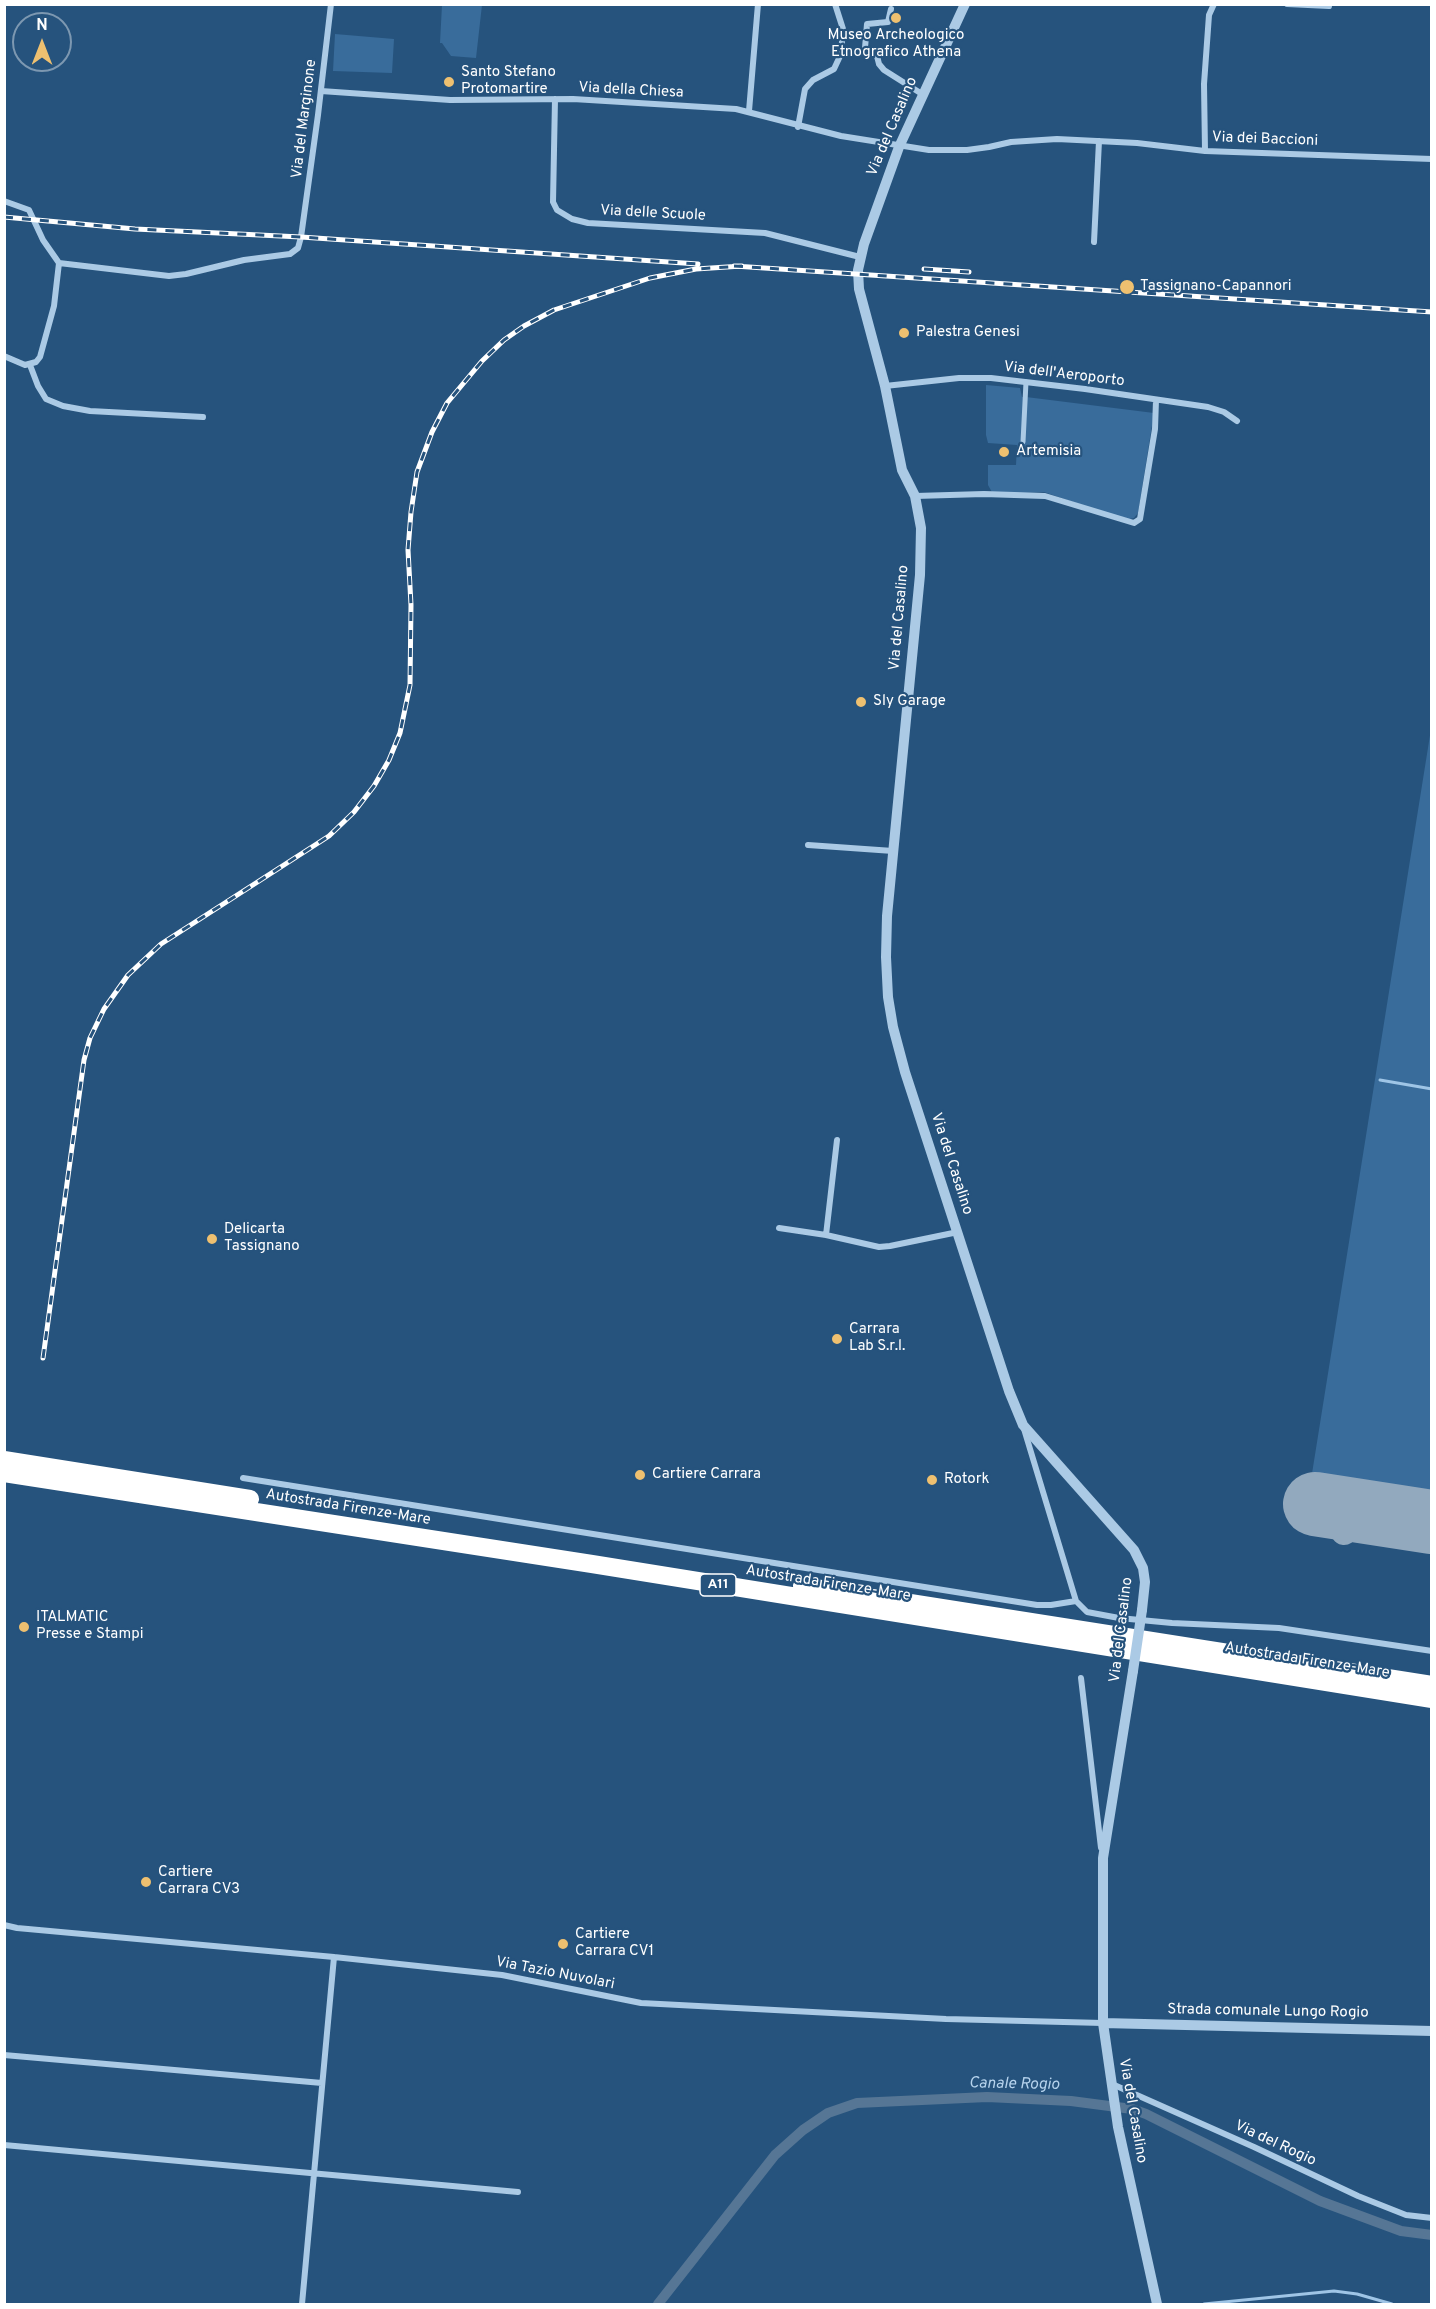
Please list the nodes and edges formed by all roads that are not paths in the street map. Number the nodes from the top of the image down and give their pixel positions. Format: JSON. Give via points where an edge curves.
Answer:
{"nodes":[{"id":1,"x":331,"y":4,"type":"edge"},
{"id":2,"x":758,"y":4,"type":"edge"},
{"id":3,"x":835,"y":4,"type":"edge"},
{"id":4,"x":965,"y":4,"type":"edge"},
{"id":5,"x":1214,"y":4,"type":"edge"},
{"id":6,"x":1287,"y":4,"type":"edge"},
{"id":7,"x":1329,"y":6,"type":"dead end"},
{"id":8,"x":891,"y":9,"type":"dead end"},
{"id":9,"x":321,"y":91,"type":"junction"},
{"id":10,"x":922,"y":94,"type":"junction"},
{"id":11,"x":555,"y":99,"type":"junction"},
{"id":12,"x":749,"y":111,"type":"junction"},
{"id":13,"x":798,"y":127,"type":"junction"},
{"id":14,"x":1099,"y":141,"type":"junction"},
{"id":15,"x":899,"y":147,"type":"junction"},
{"id":16,"x":1205,"y":151,"type":"junction"},
{"id":17,"x":1431,"y":159,"type":"edge"},
{"id":18,"x":4,"y":201,"type":"edge"},
{"id":19,"x":1094,"y":242,"type":"dead end"},
{"id":20,"x":860,"y":257,"type":"junction"},
{"id":21,"x":59,"y":263,"type":"junction"},
{"id":22,"x":4,"y":356,"type":"edge"},
{"id":23,"x":30,"y":364,"type":"junction"},
{"id":24,"x":1026,"y":382,"type":"junction"},
{"id":25,"x":885,"y":386,"type":"junction"},
{"id":26,"x":1156,"y":400,"type":"junction"},
{"id":27,"x":203,"y":417,"type":"dead end"},
{"id":28,"x":1237,"y":421,"type":"dead end"},
{"id":29,"x":1023,"y":442,"type":"dead end"},
{"id":30,"x":915,"y":496,"type":"junction"},
{"id":31,"x":808,"y":845,"type":"dead end"},
{"id":32,"x":893,"y":851,"type":"junction"},
{"id":33,"x":837,"y":1140,"type":"dead end"},
{"id":34,"x":779,"y":1228,"type":"dead end"},
{"id":35,"x":958,"y":1232,"type":"junction"},
{"id":36,"x":826,"y":1235,"type":"junction"},
{"id":37,"x":1023,"y":1425,"type":"junction"},
{"id":38,"x":4,"y":1460,"type":"edge"},
{"id":39,"x":4,"y":1473,"type":"edge"},
{"id":40,"x":243,"y":1478,"type":"dead end"},
{"id":41,"x":1076,"y":1601,"type":"junction"},
{"id":42,"x":1431,"y":1651,"type":"edge"},
{"id":43,"x":1081,"y":1678,"type":"dead end"},
{"id":44,"x":1431,"y":1685,"type":"edge"},
{"id":45,"x":1431,"y":1699,"type":"edge"},
{"id":46,"x":1103,"y":1858,"type":"junction"},
{"id":47,"x":4,"y":1925,"type":"edge"},
{"id":48,"x":334,"y":1957,"type":"junction"},
{"id":49,"x":1103,"y":2023,"type":"junction"},
{"id":50,"x":1431,"y":2031,"type":"edge"},
{"id":51,"x":4,"y":2055,"type":"edge"},
{"id":52,"x":322,"y":2083,"type":"junction"},
{"id":53,"x":1111,"y":2084,"type":"junction"},
{"id":54,"x":4,"y":2145,"type":"edge"},
{"id":55,"x":314,"y":2174,"type":"junction"},
{"id":56,"x":518,"y":2192,"type":"dead end"},
{"id":57,"x":1431,"y":2218,"type":"edge"},
{"id":58,"x":302,"y":2304,"type":"edge"},
{"id":59,"x":1157,"y":2304,"type":"edge"}],
"edges":[{"from":1,"to":9,"type":"street","name":"Via del Marginone"},
{"from":2,"to":12,"type":"street"},
{"from":3,"to":13,"type":"street","via":[[843,29],[841,54],[834,69],[805,89]]},
{"from":4,"to":10,"type":"street","name":"Via del Casalino"},
{"from":5,"to":16,"type":"street","via":[[1209,15],[1204,84]]},
{"from":6,"to":7,"type":"street"},
{"from":8,"to":10,"type":"street","via":[[888,22],[867,24],[865,48],[876,52],[884,70]]},
{"from":9,"to":11,"type":"street","name":"Via della Chiesa","via":[[450,100]]},
{"from":9,"to":21,"type":"street","name":"Via del Marginone","via":[[301,237],[298,248],[290,254],[186,274],[154,276]]},
{"from":10,"to":15,"type":"street","name":"Via del Casalino"},
{"from":11,"to":12,"type":"street","name":"Via della Chiesa"},
{"from":11,"to":20,"type":"street","name":"Via delle Scuole","via":[[553,202],[557,210],[572,219],[765,233]]},
{"from":12,"to":13,"type":"street","name":"Via della Chiesa"},
{"from":13,"to":15,"type":"street","name":"Via della Chiesa"},
{"from":14,"to":15,"type":"street","name":"Via dei Baccioni","via":[[1034,139],[967,150]]},
{"from":14,"to":16,"type":"street","name":"Via dei Baccioni"},
{"from":14,"to":19,"type":"street"},
{"from":15,"to":20,"type":"street","name":"Via del Casalino"},
{"from":16,"to":17,"type":"street","name":"Via dei Baccioni"},
{"from":18,"to":21,"type":"street","via":[[29,210]]},
{"from":20,"to":25,"type":"street","name":"Via del Casalino","via":[[859,289]]},
{"from":21,"to":23,"type":"street","via":[[44,347],[40,357]]},
{"from":22,"to":23,"type":"street"},
{"from":23,"to":27,"type":"street","via":[[46,399],[63,406]]},
{"from":24,"to":25,"type":"street","name":"Via dell'Aeroporto","via":[[959,378]]},
{"from":24,"to":26,"type":"street","name":"Via dell'Aeroporto"},
{"from":24,"to":29,"type":"street"},
{"from":25,"to":30,"type":"street","name":"Via del Casalino","via":[[902,470]]},
{"from":26,"to":28,"type":"street","name":"Via dell'Aeroporto","via":[[1208,407]]},
{"from":26,"to":30,"type":"street","via":[[1140,519],[1134,523],[1045,496]]},
{"from":30,"to":32,"type":"street","name":"Via del Casalino","via":[[921,528],[920,575]]},
{"from":31,"to":32,"type":"street"},
{"from":32,"to":35,"type":"street","name":"Via del Casalino","via":[[885,957],[893,1027]]},
{"from":33,"to":36,"type":"street"},
{"from":34,"to":36,"type":"street"},
{"from":35,"to":36,"type":"street","via":[[884,1246]]},
{"from":35,"to":37,"type":"street","name":"Via del Casalino"},
{"from":37,"to":41,"type":"street"},
{"from":37,"to":46,"type":"street","name":"Via del Casalino","bridge":true,"via":[[1134,1550],[1143,1568],[1142,1610]]},
{"from":38,"to":44,"type":"highway","name":"Autostrada Firenze-Mare","number":"A11"},
{"from":39,"to":45,"type":"highway","name":"Autostrada Firenze-Mare","number":"A11"},
{"from":40,"to":41,"type":"street","via":[[1036,1605]]},
{"from":41,"to":42,"type":"street","via":[[1087,1612],[1119,1618],[1278,1628]]},
{"from":43,"to":46,"type":"street"},
{"from":46,"to":49,"type":"street","name":"Via del Casalino"},
{"from":47,"to":48,"type":"street","name":"Via Tazio Nuvolari"},
{"from":48,"to":49,"type":"street","name":"Via Tazio Nuvolari","via":[[502,1975],[641,2003]]},
{"from":48,"to":52,"type":"street"},
{"from":49,"to":50,"type":"street","name":"Strada comunale Lungo Rogio"},
{"from":49,"to":53,"type":"street","name":"Via del Casalino"},
{"from":51,"to":52,"type":"street"},
{"from":52,"to":55,"type":"street"},
{"from":53,"to":57,"type":"street","name":"Via del Rogio","via":[[1358,2196],[1406,2214]]},
{"from":53,"to":59,"type":"street","name":"Via del Casalino"},
{"from":54,"to":55,"type":"street"},
{"from":55,"to":56,"type":"street"},
{"from":55,"to":58,"type":"street"}]}
